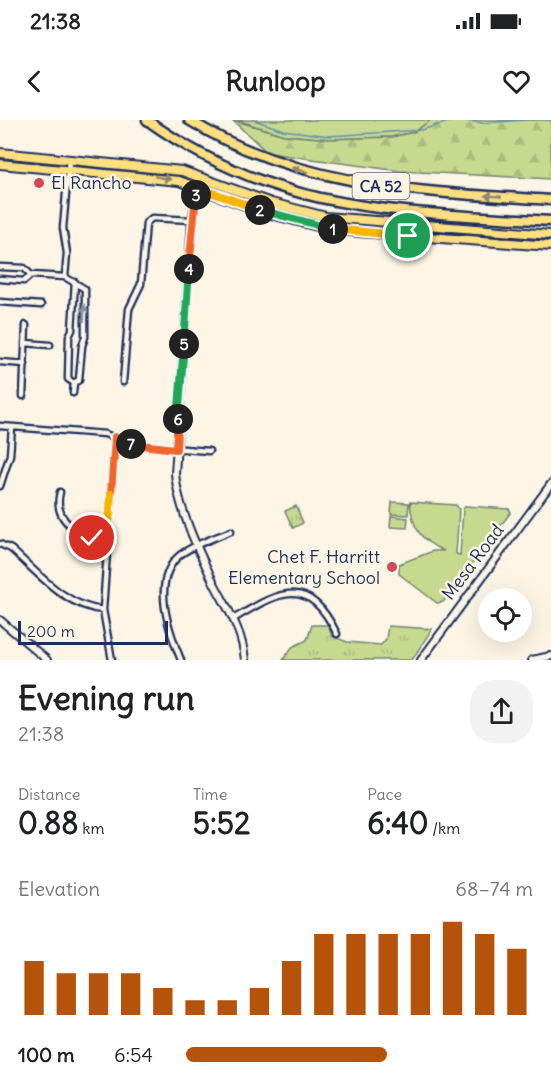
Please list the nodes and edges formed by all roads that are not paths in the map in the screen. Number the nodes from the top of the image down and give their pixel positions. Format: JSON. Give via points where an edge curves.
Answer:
{"nodes":[{"id":1,"x":147,"y":120,"type":"edge"},
{"id":2,"x":189,"y":120,"type":"edge"},
{"id":3,"x":0,"y":153,"type":"edge"},
{"id":4,"x":30,"y":155,"type":"junction"},
{"id":5,"x":69,"y":158,"type":"junction"},
{"id":6,"x":2,"y":164,"type":"edge"},
{"id":7,"x":69,"y":169,"type":"junction"},
{"id":8,"x":200,"y":177,"type":"junction"},
{"id":9,"x":197,"y":187,"type":"junction"},
{"id":10,"x":551,"y":200,"type":"edge"},
{"id":11,"x":192,"y":220,"type":"junction"},
{"id":12,"x":551,"y":221,"type":"edge"},
{"id":13,"x":551,"y":235,"type":"edge"},
{"id":14,"x":551,"y":246,"type":"edge"},
{"id":15,"x":0,"y":267,"type":"edge"},
{"id":16,"x":31,"y":275,"type":"junction"},
{"id":17,"x":65,"y":276,"type":"junction"},
{"id":18,"x":0,"y":279,"type":"edge"},
{"id":19,"x":76,"y":283,"type":"junction"},
{"id":20,"x":0,"y":302,"type":"edge"},
{"id":21,"x":41,"y":305,"type":"dead end"},
{"id":22,"x":26,"y":325,"type":"dead end"},
{"id":23,"x":25,"y":343,"type":"junction"},
{"id":24,"x":70,"y":344,"type":"junction"},
{"id":25,"x":83,"y":344,"type":"junction"},
{"id":26,"x":50,"y":345,"type":"dead end"},
{"id":27,"x":0,"y":362,"type":"edge"},
{"id":28,"x":25,"y":364,"type":"junction"},
{"id":29,"x":123,"y":382,"type":"dead end"},
{"id":30,"x":74,"y":383,"type":"junction"},
{"id":31,"x":73,"y":393,"type":"dead end"},
{"id":32,"x":23,"y":396,"type":"dead end"},
{"id":33,"x":0,"y":426,"type":"edge"},
{"id":34,"x":12,"y":427,"type":"junction"},
{"id":35,"x":115,"y":437,"type":"junction"},
{"id":36,"x":176,"y":449,"type":"junction"},
{"id":37,"x":209,"y":451,"type":"dead end"},
{"id":38,"x":551,"y":484,"type":"edge"},
{"id":39,"x":0,"y":486,"type":"edge"},
{"id":40,"x":60,"y":492,"type":"dead end"},
{"id":41,"x":231,"y":531,"type":"dead end"},
{"id":42,"x":108,"y":540,"type":"junction"},
{"id":43,"x":0,"y":544,"type":"edge"},
{"id":44,"x":198,"y":545,"type":"junction"},
{"id":45,"x":103,"y":610,"type":"junction"},
{"id":46,"x":235,"y":618,"type":"junction"},
{"id":47,"x":0,"y":620,"type":"edge"},
{"id":48,"x":337,"y":634,"type":"dead end"},
{"id":49,"x":551,"y":656,"type":"edge"},
{"id":50,"x":47,"y":660,"type":"edge"},
{"id":51,"x":112,"y":660,"type":"edge"},
{"id":52,"x":181,"y":660,"type":"edge"},
{"id":53,"x":245,"y":660,"type":"edge"},
{"id":54,"x":421,"y":660,"type":"edge"},
{"id":55,"x":532,"y":660,"type":"edge"}],
"edges":[{"from":1,"to":12,"type":"highway","number":"CA 52","via":[[225,166],[319,200],[406,212]]},
{"from":10,"to":2,"type":"highway","number":"CA 52","one_way":true,"via":[[375,186],[322,176],[285,166],[219,138]]},
{"from":3,"to":4,"type":"main road"},
{"from":4,"to":5,"type":"main road"},
{"from":4,"to":6,"type":"main road","via":[[25,160],[9,159]]},
{"from":5,"to":7,"type":"street"},
{"from":5,"to":8,"type":"main road","via":[[158,166]]},
{"from":6,"to":7,"type":"main road"},
{"from":7,"to":9,"type":"main road","one_way":true,"via":[[155,177]]},
{"from":7,"to":17,"type":"street","via":[[63,228]]},
{"from":8,"to":9,"type":"street"},
{"from":8,"to":13,"type":"main road","via":[[326,218]]},
{"from":9,"to":11,"type":"street"},
{"from":9,"to":14,"type":"main road","via":[[267,213],[321,227]]},
{"from":11,"to":29,"type":"street","via":[[152,218],[146,223],[141,284],[129,309]]},
{"from":11,"to":36,"type":"street"},
{"from":15,"to":16,"type":"street","via":[[24,268]]},
{"from":16,"to":17,"type":"street"},
{"from":16,"to":18,"type":"street","via":[[24,281]]},
{"from":17,"to":19,"type":"street"},
{"from":19,"to":24,"type":"street"},
{"from":25,"to":19,"type":"street","one_way":true,"via":[[85,289]]},
{"from":20,"to":21,"type":"street"},
{"from":22,"to":23,"type":"street"},
{"from":23,"to":26,"type":"street"},
{"from":23,"to":28,"type":"street"},
{"from":24,"to":25,"type":"street"},
{"from":24,"to":30,"type":"street","via":[[68,379]]},
{"from":25,"to":30,"type":"street","via":[[79,380]]},
{"from":27,"to":28,"type":"street"},
{"from":28,"to":32,"type":"street"},
{"from":30,"to":31,"type":"street"},
{"from":33,"to":34,"type":"street"},
{"from":34,"to":35,"type":"street"},
{"from":34,"to":39,"type":"street","via":[[10,455]]},
{"from":35,"to":36,"type":"street","via":[[134,445]]},
{"from":35,"to":42,"type":"street"},
{"from":36,"to":37,"type":"street"},
{"from":36,"to":44,"type":"street","via":[[177,488]]},
{"from":38,"to":54,"type":"street","name":"Mesa Road"},
{"from":40,"to":42,"type":"street","via":[[58,512],[72,528],[92,538]]},
{"from":41,"to":44,"type":"street"},
{"from":42,"to":45,"type":"street"},
{"from":43,"to":45,"type":"street","via":[[69,599],[89,609]]},
{"from":44,"to":46,"type":"street"},
{"from":44,"to":52,"type":"street","via":[[178,557],[167,574],[164,613]]},
{"from":45,"to":51,"type":"street"},
{"from":46,"to":48,"type":"street","via":[[272,597],[295,594],[320,606]]},
{"from":46,"to":53,"type":"street"},
{"from":47,"to":50,"type":"street"},
{"from":49,"to":55,"type":"street"}]}
